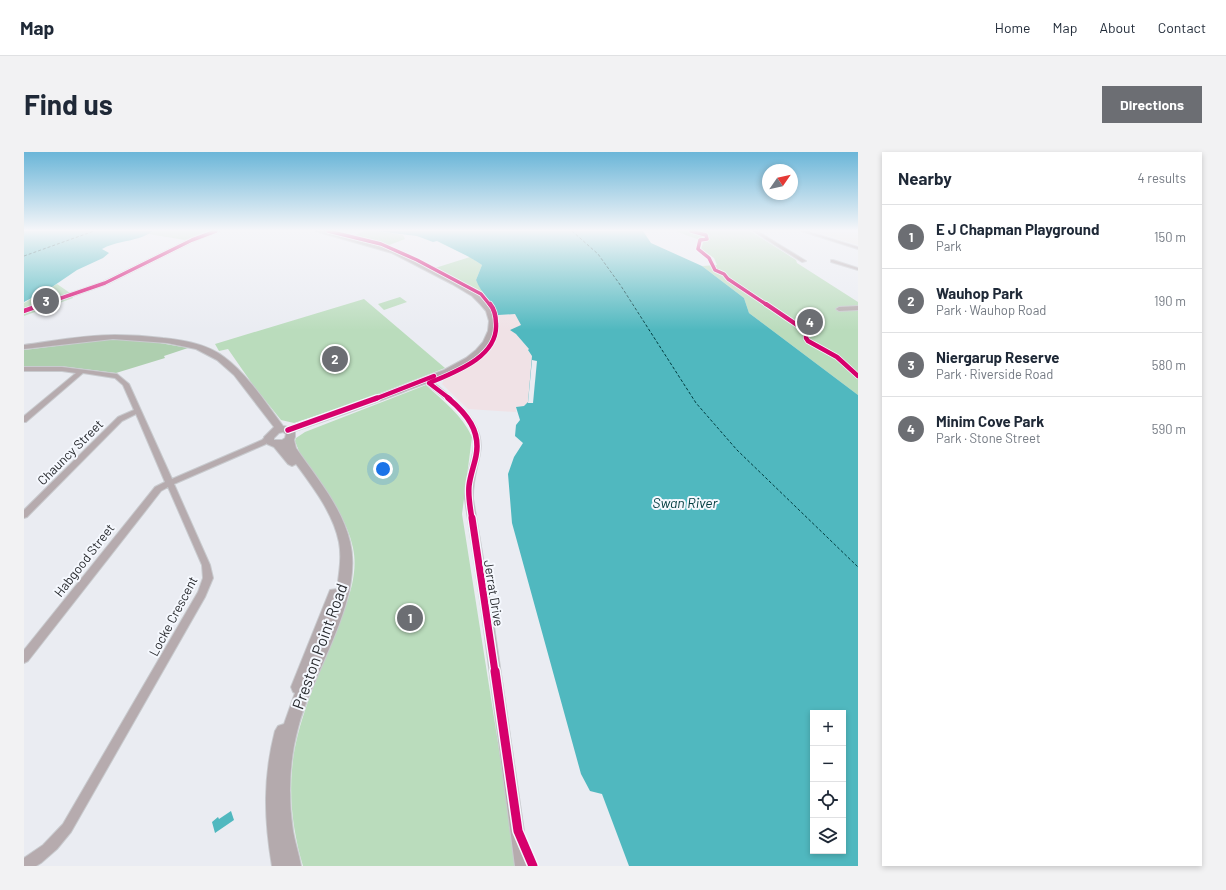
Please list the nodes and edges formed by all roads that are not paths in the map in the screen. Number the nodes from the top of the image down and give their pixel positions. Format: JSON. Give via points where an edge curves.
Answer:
{"nodes":[{"id":1,"x":143,"y":264,"type":"edge"},
{"id":2,"x":420,"y":264,"type":"edge"},
{"id":3,"x":843,"y":264,"type":"edge"},
{"id":4,"x":858,"y":269,"type":"edge"},
{"id":5,"x":858,"y":308,"type":"edge"},
{"id":6,"x":839,"y":309,"type":"dead end"},
{"id":7,"x":24,"y":312,"type":"edge"},
{"id":8,"x":24,"y":348,"type":"edge"},
{"id":9,"x":24,"y":369,"type":"edge"},
{"id":10,"x":82,"y":371,"type":"junction"},
{"id":11,"x":426,"y":380,"type":"junction"},
{"id":12,"x":137,"y":411,"type":"junction"},
{"id":13,"x":24,"y":420,"type":"edge"},
{"id":14,"x":280,"y":436,"type":"junction"},
{"id":15,"x":169,"y":483,"type":"junction"},
{"id":16,"x":24,"y":515,"type":"edge"},
{"id":17,"x":24,"y":658,"type":"edge"},
{"id":18,"x":24,"y":866,"type":"edge"},
{"id":19,"x":281,"y":866,"type":"edge"},
{"id":20,"x":292,"y":866,"type":"edge"},
{"id":21,"x":522,"y":866,"type":"edge"}],
"edges":[{"from":1,"to":7,"type":"main road","via":[[105,283]]},
{"from":2,"to":11,"type":"main road","via":[[462,287],[484,303],[491,313],[493,324],[492,331],[476,354]]},
{"from":3,"to":4,"type":"street"},
{"from":5,"to":6,"type":"street"},
{"from":8,"to":14,"type":"main road","name":"Preston Point Road","via":[[126,336],[197,346],[220,358],[240,376],[251,388]]},
{"from":9,"to":10,"type":"street","name":"Locke Crescent"},
{"from":10,"to":12,"type":"street","name":"Locke Crescent","via":[[117,376],[126,384]]},
{"from":10,"to":13,"type":"street"},
{"from":11,"to":14,"type":"main road"},
{"from":11,"to":21,"type":"street","name":"Jerrat Drive","via":[[468,417],[477,435],[477,451],[468,487],[469,499]]},
{"from":12,"to":15,"type":"street","name":"Locke Crescent"},
{"from":12,"to":16,"type":"street","name":"Chauncy Street","via":[[120,418]]},
{"from":14,"to":15,"type":"street","name":"Habgood Street"},
{"from":14,"to":19,"type":"main road","name":"Preston Point Road","via":[[286,452],[329,521],[337,541],[339,568],[333,595],[289,709],[276,753],[274,828]]},
{"from":14,"to":20,"type":"main road","name":"Preston Point Road","via":[[292,449],[329,506],[341,529],[346,558],[341,595],[295,713],[287,743],[282,787],[284,829]]},
{"from":15,"to":17,"type":"street","name":"Habgood Street","via":[[153,495]]},
{"from":15,"to":18,"type":"street","name":"Locke Crescent","via":[[206,565],[206,585],[67,828],[52,846]]}]}
